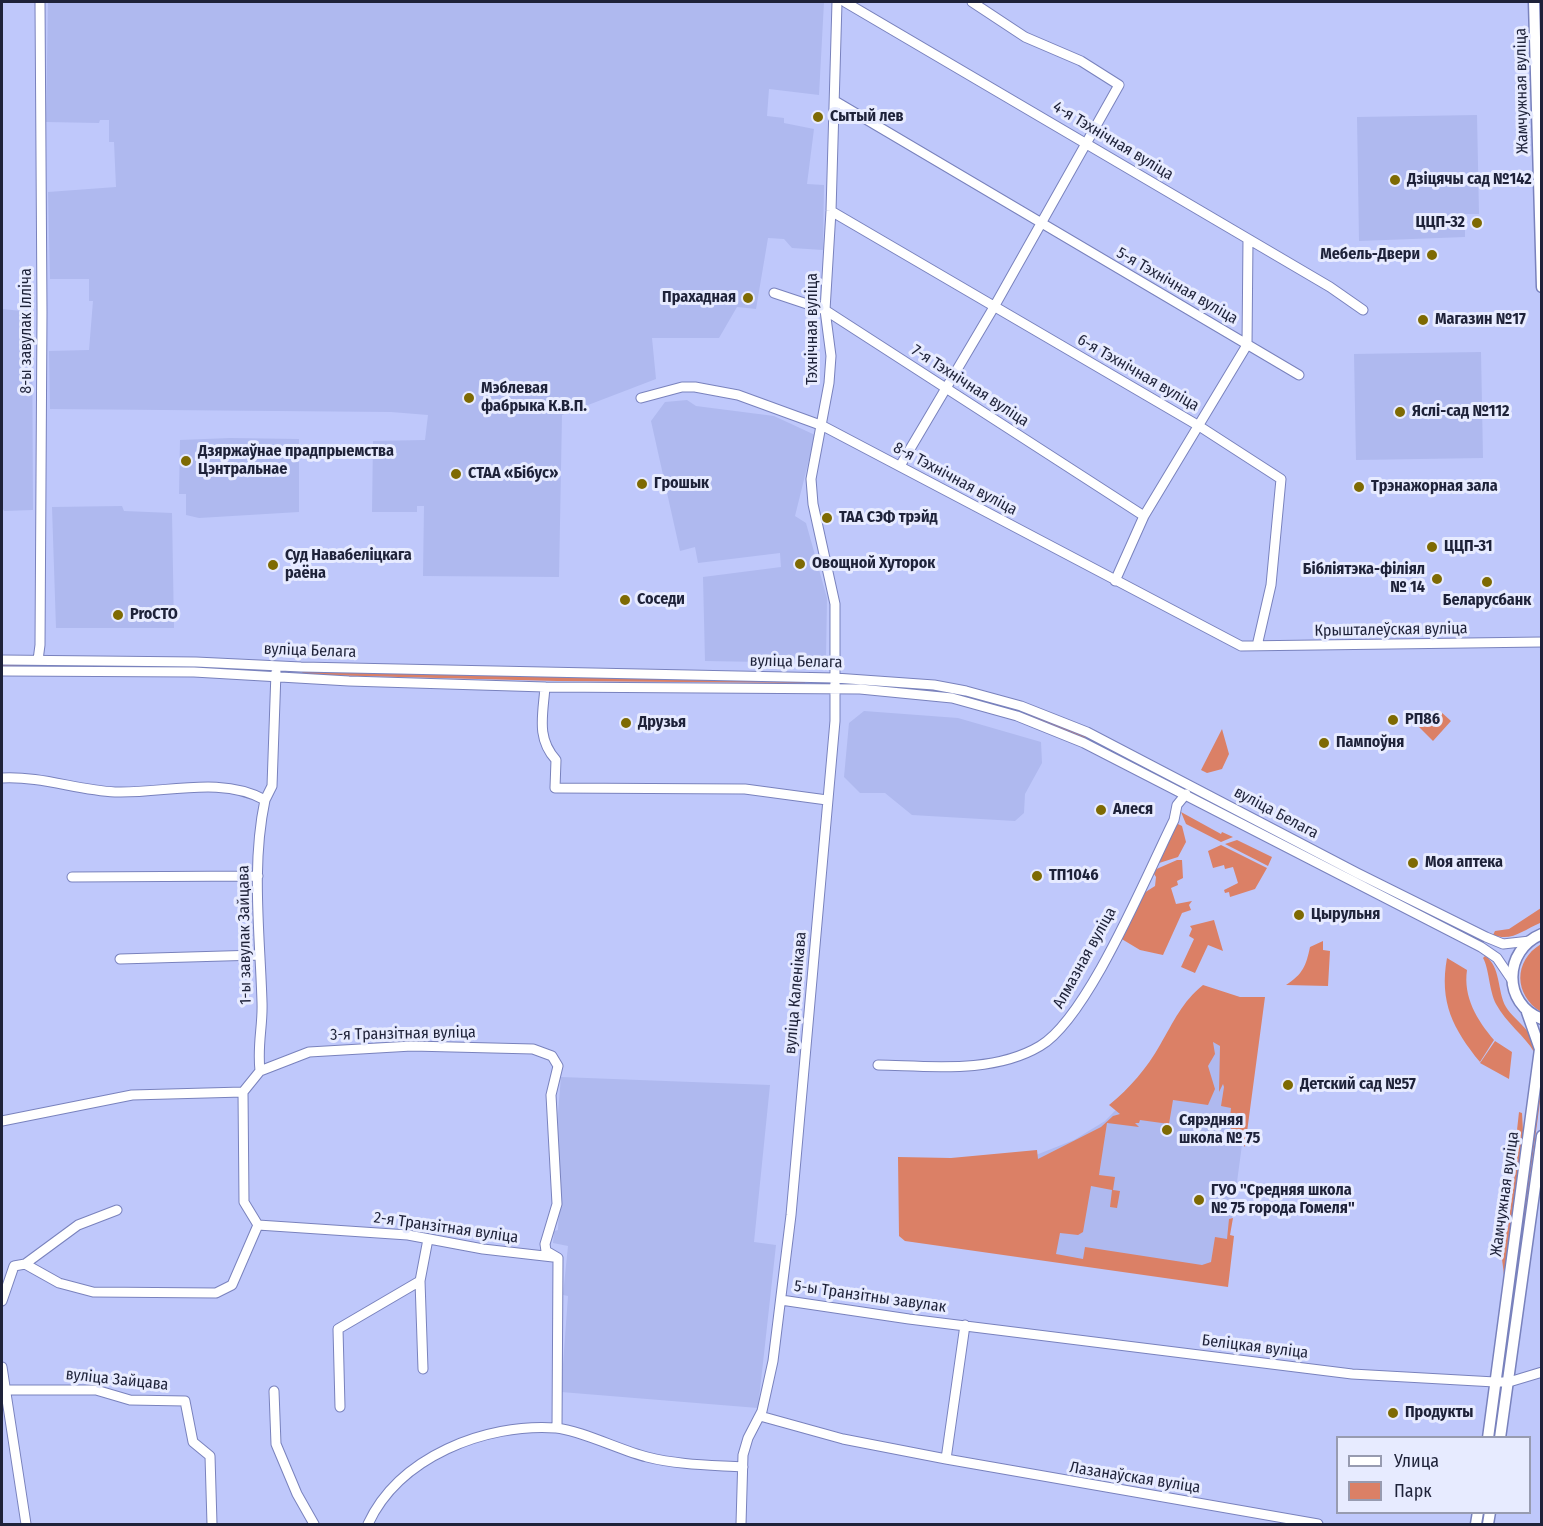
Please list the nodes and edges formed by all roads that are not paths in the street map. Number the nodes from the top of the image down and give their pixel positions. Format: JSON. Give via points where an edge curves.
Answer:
{"nodes":[{"id":1,"x":40,"y":2,"type":"edge"},
{"id":2,"x":837,"y":2,"type":"edge"},
{"id":3,"x":845,"y":2,"type":"edge"},
{"id":4,"x":972,"y":2,"type":"edge"},
{"id":5,"x":1534,"y":2,"type":"edge"},
{"id":6,"x":835,"y":101,"type":"junction"},
{"id":7,"x":1087,"y":144,"type":"junction"},
{"id":8,"x":831,"y":211,"type":"junction"},
{"id":9,"x":1040,"y":223,"type":"junction"},
{"id":10,"x":1248,"y":239,"type":"junction"},
{"id":11,"x":1542,"y":287,"type":"edge"},
{"id":12,"x":774,"y":293,"type":"dead end"},
{"id":13,"x":994,"y":307,"type":"junction"},
{"id":14,"x":825,"y":310,"type":"junction"},
{"id":15,"x":1363,"y":310,"type":"dead end"},
{"id":16,"x":1247,"y":345,"type":"junction"},
{"id":17,"x":1299,"y":375,"type":"dead end"},
{"id":18,"x":947,"y":388,"type":"junction"},
{"id":19,"x":641,"y":398,"type":"dead end"},
{"id":20,"x":823,"y":426,"type":"junction"},
{"id":21,"x":1199,"y":426,"type":"junction"},
{"id":22,"x":900,"y":466,"type":"junction"},
{"id":23,"x":1144,"y":516,"type":"junction"},
{"id":24,"x":1115,"y":581,"type":"junction"},
{"id":25,"x":1542,"y":642,"type":"edge"},
{"id":26,"x":1241,"y":646,"type":"joint"},
{"id":27,"x":1257,"y":646,"type":"junction"},
{"id":28,"x":2,"y":660,"type":"edge"},
{"id":29,"x":38,"y":660,"type":"junction"},
{"id":30,"x":276,"y":666,"type":"junction"},
{"id":31,"x":2,"y":671,"type":"edge"},
{"id":32,"x":276,"y":676,"type":"junction"},
{"id":33,"x":835,"y":678,"type":"junction"},
{"id":34,"x":545,"y":687,"type":"junction"},
{"id":35,"x":835,"y":689,"type":"junction"},
{"id":36,"x":2,"y":778,"type":"edge"},
{"id":37,"x":1186,"y":794,"type":"junction"},
{"id":38,"x":265,"y":800,"type":"junction"},
{"id":39,"x":827,"y":800,"type":"junction"},
{"id":40,"x":258,"y":876,"type":"junction"},
{"id":41,"x":72,"y":877,"type":"dead end"},
{"id":42,"x":1538,"y":935,"type":"edge"},
{"id":43,"x":258,"y":955,"type":"junction"},
{"id":44,"x":120,"y":959,"type":"dead end"},
{"id":45,"x":1512,"y":980,"type":"junction"},
{"id":46,"x":1527,"y":1012,"type":"junction"},
{"id":47,"x":1542,"y":1019,"type":"edge"},
{"id":48,"x":878,"y":1065,"type":"dead end"},
{"id":49,"x":260,"y":1071,"type":"junction"},
{"id":50,"x":243,"y":1092,"type":"junction"},
{"id":51,"x":2,"y":1121,"type":"edge"},
{"id":52,"x":1542,"y":1136,"type":"edge"},
{"id":53,"x":117,"y":1210,"type":"dead end"},
{"id":54,"x":258,"y":1225,"type":"junction"},
{"id":55,"x":428,"y":1239,"type":"junction"},
{"id":56,"x":558,"y":1258,"type":"junction"},
{"id":57,"x":24,"y":1264,"type":"junction"},
{"id":58,"x":420,"y":1281,"type":"junction"},
{"id":59,"x":781,"y":1300,"type":"junction"},
{"id":60,"x":2,"y":1301,"type":"edge"},
{"id":61,"x":965,"y":1325,"type":"junction"},
{"id":62,"x":2,"y":1367,"type":"edge"},
{"id":63,"x":423,"y":1369,"type":"dead end"},
{"id":64,"x":1542,"y":1372,"type":"edge"},
{"id":65,"x":1495,"y":1382,"type":"junction"},
{"id":66,"x":1509,"y":1382,"type":"junction"},
{"id":67,"x":5,"y":1390,"type":"junction"},
{"id":68,"x":274,"y":1391,"type":"dead end"},
{"id":69,"x":340,"y":1407,"type":"dead end"},
{"id":70,"x":760,"y":1416,"type":"junction"},
{"id":71,"x":557,"y":1428,"type":"junction"},
{"id":72,"x":1488,"y":1436,"type":"edge"},
{"id":73,"x":1500,"y":1436,"type":"edge"},
{"id":74,"x":946,"y":1459,"type":"junction"},
{"id":75,"x":743,"y":1467,"type":"junction"},
{"id":76,"x":26,"y":1524,"type":"edge"},
{"id":77,"x":212,"y":1524,"type":"edge"},
{"id":78,"x":314,"y":1524,"type":"edge"},
{"id":79,"x":368,"y":1524,"type":"edge"},
{"id":80,"x":741,"y":1524,"type":"edge"},
{"id":81,"x":1318,"y":1524,"type":"edge"}],
"edges":[{"from":1,"to":29,"type":"street","name":"8-ы завулак Ілліча","via":[[42,424]]},
{"from":2,"to":6,"type":"street","name":"Тэхнічная вуліца"},
{"from":3,"to":7,"type":"street","name":"4-я Тэхнічная вуліца"},
{"from":4,"to":7,"type":"street","via":[[1025,37],[1081,61],[1119,85]]},
{"from":5,"to":11,"type":"main road","name":"Жамчужная вуліца"},
{"from":6,"to":8,"type":"street","name":"Тэхнічная вуліца"},
{"from":6,"to":9,"type":"street","name":"5-я Тэхнічная вуліца"},
{"from":7,"to":9,"type":"street"},
{"from":7,"to":10,"type":"street","name":"4-я Тэхнічная вуліца"},
{"from":8,"to":13,"type":"street","name":"6-я Тэхнічная вуліца"},
{"from":8,"to":14,"type":"street","name":"Тэхнічная вуліца"},
{"from":9,"to":13,"type":"street"},
{"from":9,"to":16,"type":"street","name":"5-я Тэхнічная вуліца"},
{"from":10,"to":15,"type":"street","name":"4-я Тэхнічная вуліца"},
{"from":10,"to":16,"type":"street"},
{"from":12,"to":14,"type":"street","name":"7-я Тэхнічная вуліца"},
{"from":13,"to":18,"type":"street"},
{"from":13,"to":21,"type":"street","name":"6-я Тэхнічная вуліца"},
{"from":14,"to":18,"type":"street","name":"7-я Тэхнічная вуліца"},
{"from":14,"to":20,"type":"street","name":"Тэхнічная вуліца","via":[[831,356]]},
{"from":16,"to":17,"type":"street","name":"5-я Тэхнічная вуліца"},
{"from":16,"to":21,"type":"street"},
{"from":18,"to":22,"type":"street"},
{"from":18,"to":23,"type":"street","name":"7-я Тэхнічная вуліца"},
{"from":19,"to":20,"type":"street","name":"8-я Тэхнічная вуліца","via":[[695,387],[738,395]]},
{"from":20,"to":22,"type":"street","name":"8-я Тэхнічная вуліца"},
{"from":20,"to":33,"type":"street","name":"Тэхнічная вуліца","via":[[812,479],[813,504],[835,604]]},
{"from":21,"to":23,"type":"street"},
{"from":21,"to":27,"type":"street","name":"6-я Тэхнічная вуліца","via":[[1281,479],[1271,585]]},
{"from":22,"to":24,"type":"street","name":"8-я Тэхнічная вуліца"},
{"from":23,"to":24,"type":"street"},
{"from":24,"to":26,"type":"street","name":"8-я Тэхнічная вуліца"},
{"from":25,"to":27,"type":"street","name":"Крышталеўская вуліца"},
{"from":26,"to":27,"type":"street","name":"Крышталеўская вуліца"},
{"from":28,"to":29,"type":"street","name":"вуліца Белага"},
{"from":29,"to":30,"type":"street","name":"вуліца Белага"},
{"from":30,"to":32,"type":"street","name":"1-ы завулак Зайцава"},
{"from":30,"to":33,"type":"street","name":"вуліца Белага"},
{"from":31,"to":32,"type":"street","name":"вуліца Белага"},
{"from":32,"to":34,"type":"street","name":"вуліца Белага"},
{"from":32,"to":38,"type":"street","name":"1-ы завулак Зайцава","via":[[272,786]]},
{"from":33,"to":35,"type":"street","name":"Тэхнічная вуліца"},
{"from":33,"to":42,"type":"street","name":"вуліца Белага","via":[[934,685],[1021,706],[1087,732],[1486,937],[1503,944]]},
{"from":34,"to":35,"type":"street","name":"вуліца Белага"},
{"from":34,"to":39,"type":"street","via":[[543,742],[556,760],[555,788],[745,789]]},
{"from":35,"to":37,"type":"street","name":"вуліца Белага","via":[[952,698],[1017,716],[1083,743]]},
{"from":35,"to":39,"type":"street","name":"вуліца Каленікава"},
{"from":36,"to":38,"type":"street","via":[[42,778],[118,792],[234,790],[251,792]]},
{"from":37,"to":45,"type":"street","name":"вуліца Белага","via":[[1481,947],[1497,958]]},
{"from":37,"to":48,"type":"street","name":"Алмазная вуліца","via":[[1177,805],[1174,820],[1115,940],[1063,1028],[1040,1046],[1007,1059],[968,1066]]},
{"from":38,"to":40,"type":"street","name":"1-ы завулак Зайцава"},
{"from":39,"to":59,"type":"street","name":"вуліца Каленікава"},
{"from":40,"to":41,"type":"street"},
{"from":40,"to":43,"type":"street","name":"1-ы завулак Зайцава"},
{"from":42,"to":45,"type":"main road","via":[[1514,962]]},
{"from":43,"to":44,"type":"street"},
{"from":43,"to":49,"type":"street","name":"1-ы завулак Зайцава","via":[[262,1004],[258,1036]]},
{"from":45,"to":46,"type":"main road","name":"Жамчужная вуліца","via":[[1515,996]]},
{"from":46,"to":47,"type":"main road"},
{"from":46,"to":65,"type":"main road","name":"Жамчужная вуліца","via":[[1540,1049]]},
{"from":49,"to":50,"type":"street","name":"3-я Транзітная вуліца"},
{"from":49,"to":56,"type":"street","name":"3-я Транзітная вуліца","via":[[309,1052],[337,1049],[533,1048],[552,1056],[558,1066],[551,1095],[557,1204],[545,1244],[546,1251]]},
{"from":50,"to":51,"type":"street","via":[[132,1095]]},
{"from":50,"to":54,"type":"street","via":[[244,1202]]},
{"from":52,"to":66,"type":"main road","name":"Жамчужная вуліца"},
{"from":53,"to":57,"type":"street","via":[[78,1225]]},
{"from":54,"to":55,"type":"street","name":"2-я Транзітная вуліца"},
{"from":54,"to":57,"type":"street","via":[[237,1279],[227,1290],[216,1293],[93,1292],[59,1283]]},
{"from":55,"to":56,"type":"street","name":"2-я Транзітная вуліца"},
{"from":55,"to":58,"type":"street"},
{"from":56,"to":71,"type":"street"},
{"from":57,"to":60,"type":"street","via":[[14,1266]]},
{"from":58,"to":63,"type":"street"},
{"from":58,"to":69,"type":"street","via":[[338,1329]]},
{"from":59,"to":61,"type":"street","name":"5-ы Транзітны завулак"},
{"from":59,"to":70,"type":"street","name":"5-ы Транзітны завулак"},
{"from":61,"to":65,"type":"street","name":"Беліцкая вуліца","via":[[1352,1374]]},
{"from":61,"to":74,"type":"street"},
{"from":62,"to":67,"type":"street"},
{"from":64,"to":66,"type":"street","name":"Беліцкая вуліца"},
{"from":65,"to":66,"type":"street","name":"Беліцкая вуліца"},
{"from":65,"to":72,"type":"main road","name":"Жамчужная вуліца"},
{"from":66,"to":73,"type":"main road","name":"Жамчужная вуліца"},
{"from":67,"to":76,"type":"street"},
{"from":67,"to":77,"type":"street","name":"вуліца Зайцава","via":[[96,1390],[130,1400],[184,1401],[194,1442],[210,1456]]},
{"from":68,"to":78,"type":"street","via":[[276,1444]]},
{"from":70,"to":74,"type":"street"},
{"from":70,"to":75,"type":"street","name":"5-ы Транзітны завулак","via":[[745,1447]]},
{"from":71,"to":75,"type":"street","via":[[650,1458]]},
{"from":71,"to":79,"type":"street","via":[[502,1430],[451,1448],[396,1484]]},
{"from":74,"to":81,"type":"street","name":"Лазанаўская вуліца"},
{"from":75,"to":80,"type":"street","name":"5-ы Транзітны завулак"}]}
